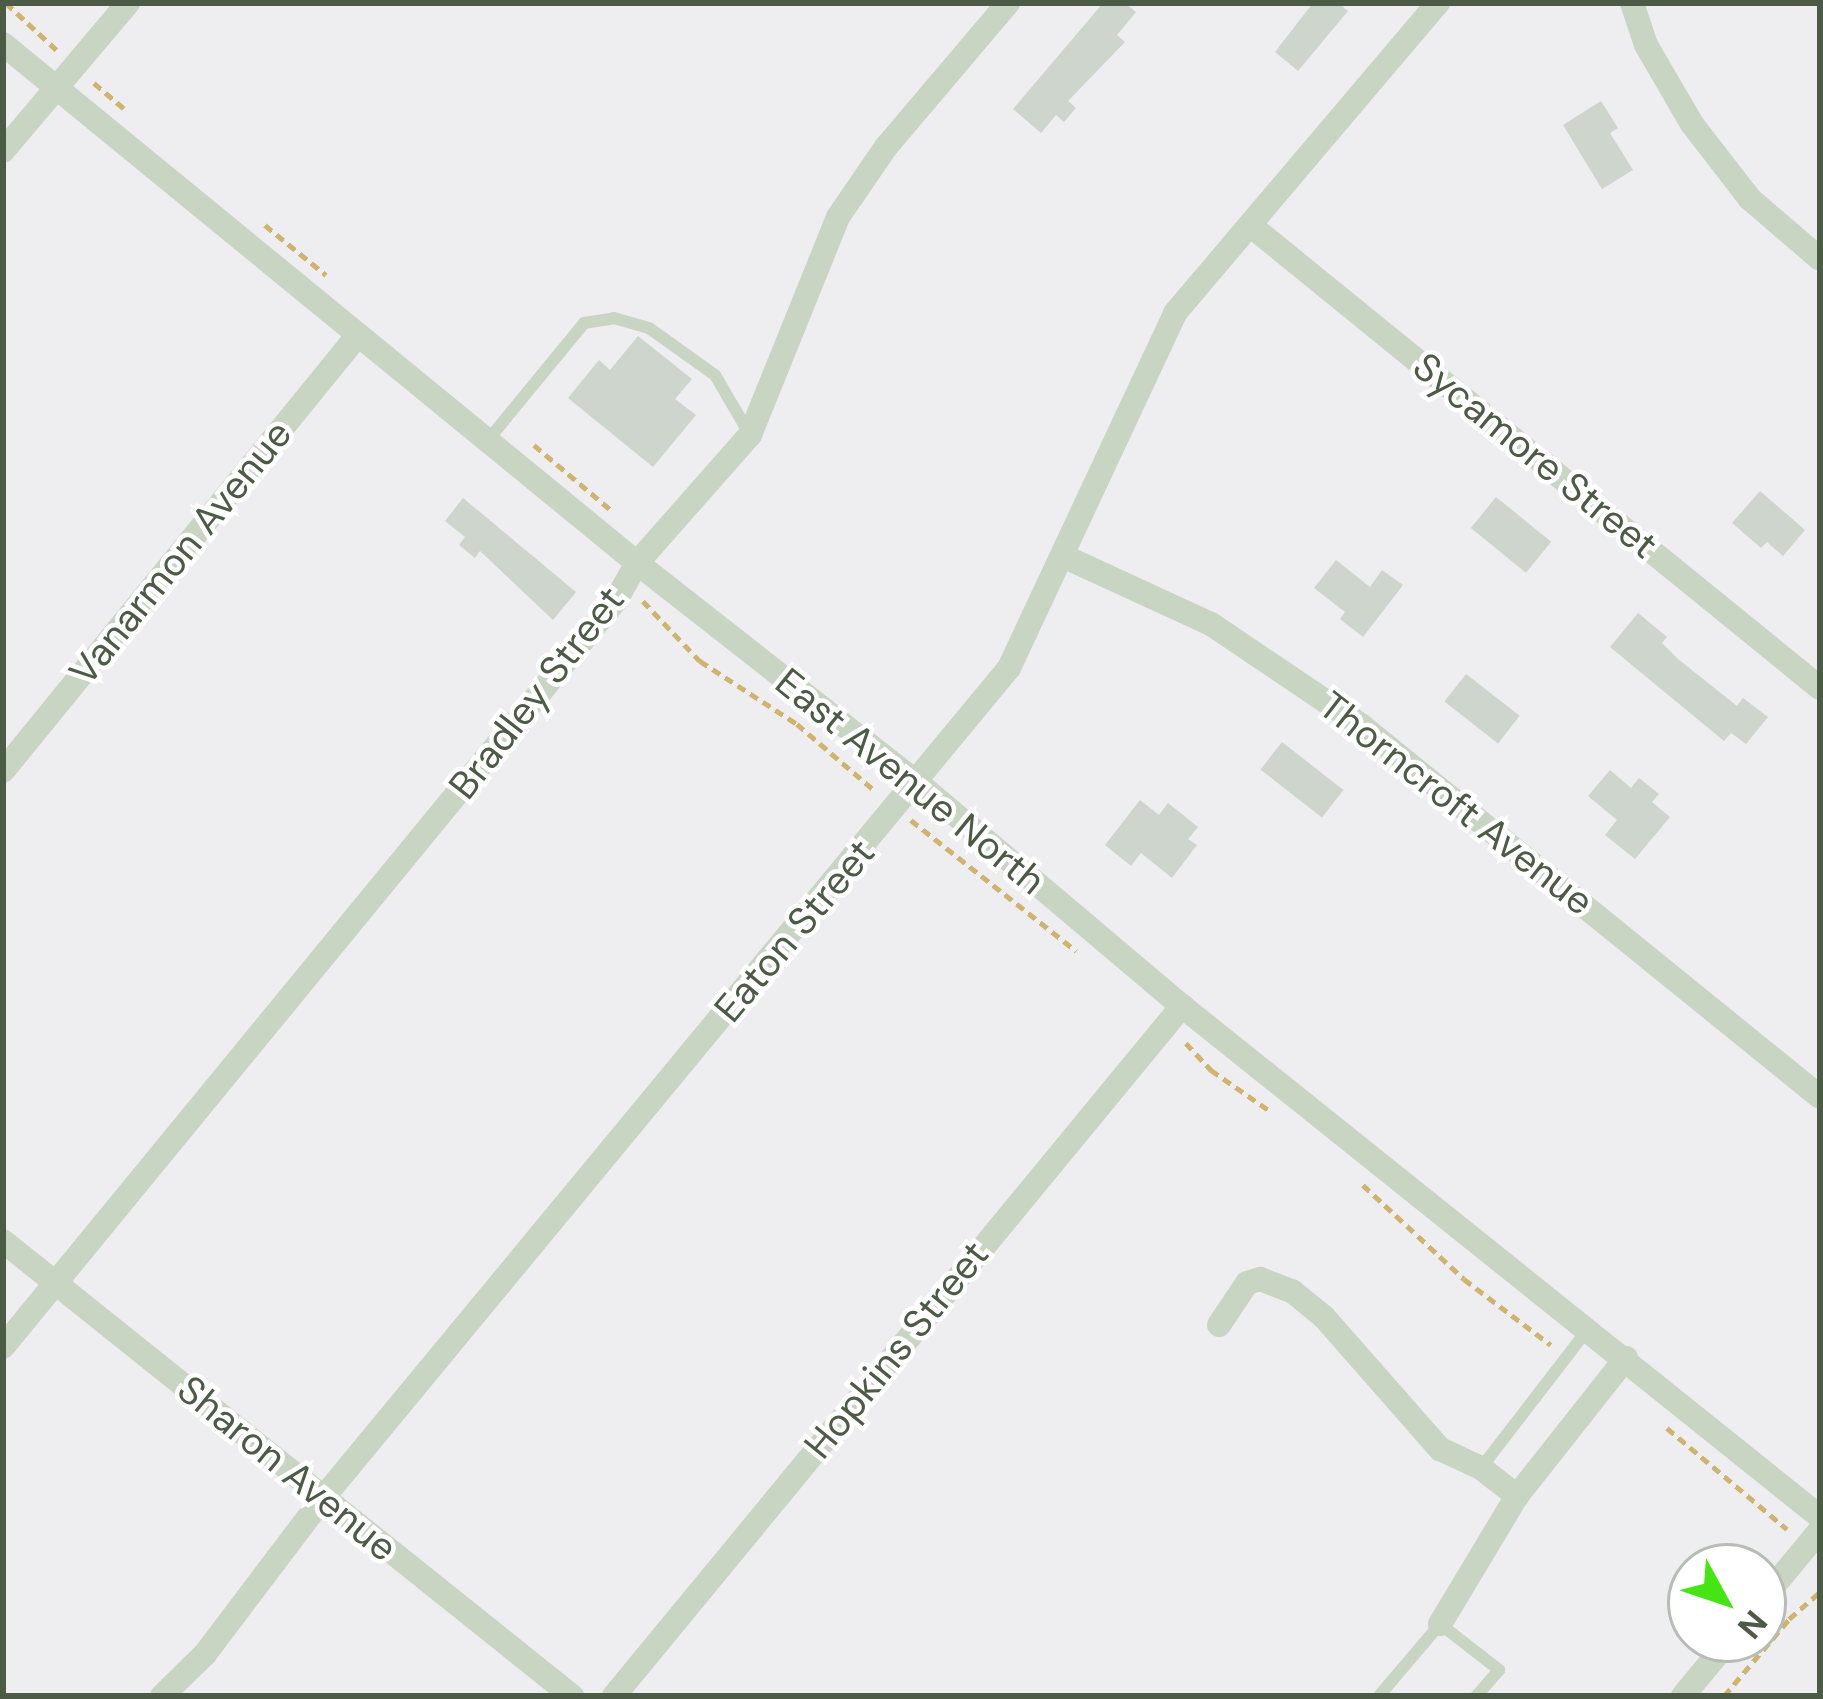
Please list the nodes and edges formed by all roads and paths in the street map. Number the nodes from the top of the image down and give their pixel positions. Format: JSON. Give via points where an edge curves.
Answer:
{"nodes":[{"id":1,"x":5,"y":3,"type":"edge"},
{"id":2,"x":128,"y":3,"type":"edge"},
{"id":3,"x":1008,"y":3,"type":"edge"},
{"id":4,"x":1438,"y":3,"type":"edge"},
{"id":5,"x":1632,"y":3,"type":"edge"},
{"id":6,"x":47,"y":42,"type":"dead end"},
{"id":7,"x":3,"y":44,"type":"edge"},
{"id":8,"x":55,"y":87,"type":"junction"},
{"id":9,"x":3,"y":151,"type":"edge"},
{"id":10,"x":1250,"y":225,"type":"junction"},
{"id":11,"x":1820,"y":259,"type":"edge"},
{"id":12,"x":358,"y":335,"type":"junction"},
{"id":13,"x":750,"y":435,"type":"junction"},
{"id":14,"x":487,"y":441,"type":"junction"},
{"id":15,"x":1063,"y":556,"type":"junction"},
{"id":16,"x":637,"y":563,"type":"junction"},
{"id":17,"x":1820,"y":688,"type":"edge"},
{"id":18,"x":3,"y":771,"type":"edge"},
{"id":19,"x":919,"y":784,"type":"junction"},
{"id":20,"x":1182,"y":1006,"type":"junction"},
{"id":21,"x":1820,"y":1097,"type":"edge"},
{"id":22,"x":3,"y":1241,"type":"edge"},
{"id":23,"x":56,"y":1285,"type":"junction"},
{"id":24,"x":1219,"y":1324,"type":"dead end"},
{"id":25,"x":1588,"y":1328,"type":"junction"},
{"id":26,"x":3,"y":1347,"type":"edge"},
{"id":27,"x":1626,"y":1358,"type":"junction"},
{"id":28,"x":1481,"y":1468,"type":"junction"},
{"id":29,"x":1516,"y":1496,"type":"junction"},
{"id":30,"x":323,"y":1498,"type":"junction"},
{"id":31,"x":1820,"y":1517,"type":"edge"},
{"id":32,"x":1820,"y":1530,"type":"edge"},
{"id":33,"x":1787,"y":1570,"type":"edge"},
{"id":34,"x":1820,"y":1592,"type":"edge"},
{"id":35,"x":1440,"y":1624,"type":"junction"},
{"id":36,"x":1710,"y":1663,"type":"edge"},
{"id":37,"x":162,"y":1696,"type":"edge"},
{"id":38,"x":572,"y":1696,"type":"edge"},
{"id":39,"x":614,"y":1696,"type":"edge"},
{"id":40,"x":1379,"y":1696,"type":"edge"},
{"id":41,"x":1476,"y":1696,"type":"edge"},
{"id":42,"x":1683,"y":1696,"type":"edge"},
{"id":43,"x":1724,"y":1696,"type":"edge"}],
"edges":[{"from":1,"to":6,"type":"path"},
{"from":2,"to":8,"type":"street"},
{"from":3,"to":13,"type":"street","name":"Bradley Street","via":[[838,217]]},
{"from":4,"to":10,"type":"street","name":"Eaton Street"},
{"from":5,"to":11,"type":"street","via":[[1646,45],[1692,124],[1750,199]]},
{"from":7,"to":8,"type":"street","name":"East Avenue North"},
{"from":8,"to":9,"type":"street"},
{"from":8,"to":12,"type":"street","name":"East Avenue North"},
{"from":10,"to":15,"type":"street","name":"Eaton Street","via":[[1175,313]]},
{"from":10,"to":17,"type":"street","name":"Sycamore Street"},
{"from":12,"to":14,"type":"street","name":"East Avenue North"},
{"from":12,"to":18,"type":"street","name":"Vanarmon Avenue"},
{"from":13,"to":14,"type":"lane","via":[[715,375],[649,328],[614,318],[584,322]]},
{"from":13,"to":16,"type":"street","name":"Bradley Street"},
{"from":14,"to":16,"type":"street","name":"East Avenue North"},
{"from":15,"to":19,"type":"street","name":"Eaton Street","via":[[1009,668]]},
{"from":15,"to":21,"type":"street","name":"Thorncroft Avenue","via":[[1211,624],[1362,726]]},
{"from":16,"to":19,"type":"street","name":"East Avenue North"},
{"from":16,"to":23,"type":"street","name":"Bradley Street","via":[[616,600]]},
{"from":19,"to":20,"type":"street","name":"East Avenue North"},
{"from":19,"to":30,"type":"street","name":"Eaton Street"},
{"from":20,"to":25,"type":"street","name":"East Avenue North"},
{"from":20,"to":39,"type":"street","name":"Hopkins Street"},
{"from":22,"to":23,"type":"street","name":"Sharon Avenue"},
{"from":23,"to":26,"type":"street","name":"Bradley Street"},
{"from":23,"to":30,"type":"street","name":"Sharon Avenue"},
{"from":24,"to":28,"type":"street","via":[[1247,1282],[1275,1282],[1324,1317],[1440,1449]]},
{"from":25,"to":27,"type":"street","name":"East Avenue North"},
{"from":25,"to":28,"type":"lane"},
{"from":27,"to":29,"type":"street"},
{"from":27,"to":31,"type":"street","name":"East Avenue North"},
{"from":28,"to":29,"type":"street"},
{"from":29,"to":35,"type":"street"},
{"from":30,"to":37,"type":"street","name":"Eaton Street","via":[[205,1654]]},
{"from":30,"to":38,"type":"street","name":"Sharon Avenue"},
{"from":32,"to":33,"type":"street"},
{"from":34,"to":43,"type":"path"},
{"from":35,"to":40,"type":"lane"},
{"from":35,"to":41,"type":"lane","via":[[1499,1670]]},
{"from":36,"to":42,"type":"street"}]}
